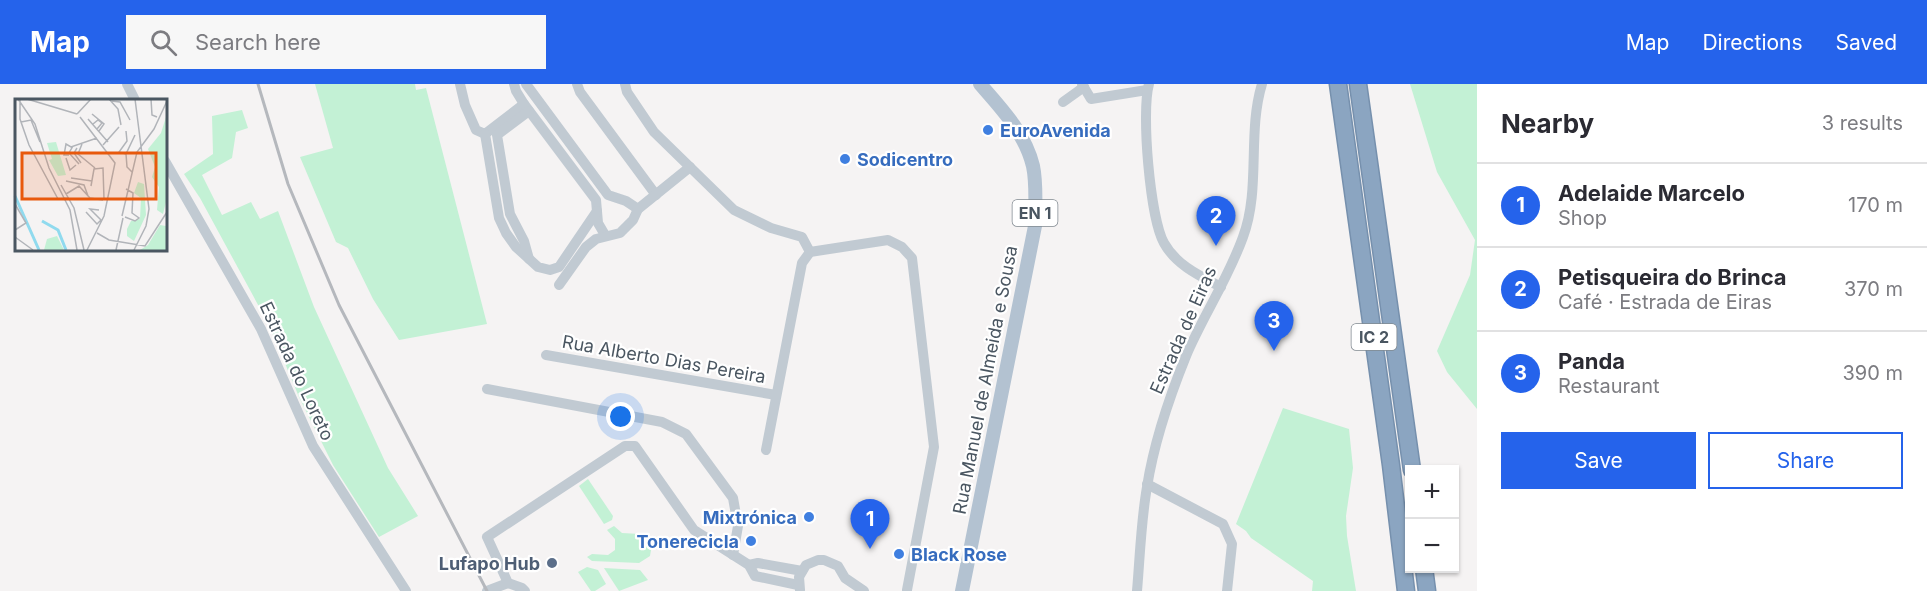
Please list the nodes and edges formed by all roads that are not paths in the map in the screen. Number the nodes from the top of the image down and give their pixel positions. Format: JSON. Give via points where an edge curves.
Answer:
{"nodes":[{"id":1,"x":127,"y":84,"type":"edge"},
{"id":2,"x":460,"y":84,"type":"edge"},
{"id":3,"x":514,"y":84,"type":"edge"},
{"id":4,"x":526,"y":84,"type":"edge"},
{"id":5,"x":577,"y":84,"type":"edge"},
{"id":6,"x":625,"y":84,"type":"edge"},
{"id":7,"x":980,"y":84,"type":"edge"},
{"id":8,"x":1262,"y":84,"type":"edge"},
{"id":9,"x":1338,"y":84,"type":"edge"},
{"id":10,"x":1359,"y":84,"type":"edge"},
{"id":11,"x":1083,"y":86,"type":"edge"},
{"id":12,"x":1148,"y":87,"type":"edge"},
{"id":13,"x":134,"y":99,"type":"edge"},
{"id":14,"x":1063,"y":102,"type":"dead end"},
{"id":15,"x":527,"y":107,"type":"junction"},
{"id":16,"x":485,"y":134,"type":"junction"},
{"id":17,"x":166,"y":163,"type":"edge"},
{"id":18,"x":690,"y":167,"type":"junction"},
{"id":19,"x":656,"y":195,"type":"junction"},
{"id":20,"x":638,"y":209,"type":"junction"},
{"id":21,"x":597,"y":211,"type":"junction"},
{"id":22,"x":605,"y":235,"type":"junction"},
{"id":23,"x":810,"y":252,"type":"junction"},
{"id":24,"x":529,"y":259,"type":"junction"},
{"id":25,"x":559,"y":285,"type":"dead end"},
{"id":26,"x":1221,"y":287,"type":"junction"},
{"id":27,"x":546,"y":355,"type":"dead end"},
{"id":28,"x":487,"y":389,"type":"dead end"},
{"id":29,"x":776,"y":395,"type":"junction"},
{"id":30,"x":766,"y":450,"type":"dead end"},
{"id":31,"x":1411,"y":465,"type":"edge"},
{"id":32,"x":1147,"y":484,"type":"junction"},
{"id":33,"x":733,"y":555,"type":"junction"},
{"id":34,"x":749,"y":565,"type":"junction"},
{"id":35,"x":802,"y":571,"type":"junction"},
{"id":36,"x":1425,"y":573,"type":"edge"},
{"id":37,"x":508,"y":583,"type":"junction"},
{"id":38,"x":799,"y":588,"type":"edge"},
{"id":39,"x":406,"y":591,"type":"edge"},
{"id":40,"x":487,"y":591,"type":"edge"},
{"id":41,"x":525,"y":591,"type":"edge"},
{"id":42,"x":864,"y":591,"type":"edge"},
{"id":43,"x":906,"y":591,"type":"edge"},
{"id":44,"x":962,"y":591,"type":"edge"},
{"id":45,"x":1137,"y":591,"type":"edge"},
{"id":46,"x":1227,"y":591,"type":"edge"},
{"id":47,"x":1406,"y":591,"type":"edge"},
{"id":48,"x":1427,"y":591,"type":"edge"}],
"edges":[{"from":1,"to":13,"type":"street"},
{"from":2,"to":16,"type":"street","via":[[476,130]]},
{"from":3,"to":15,"type":"street"},
{"from":4,"to":20,"type":"street","via":[[608,195]]},
{"from":5,"to":19,"type":"street"},
{"from":6,"to":18,"type":"street","via":[[654,132]]},
{"from":7,"to":44,"type":"main road","name":"Rua Manuel de Almeida e Sousa","number":"EN 1","via":[[1004,111],[1027,147],[1036,195],[1035,226]]},
{"from":8,"to":26,"type":"street","name":"Estrada de Eiras","via":[[1244,236]]},
{"from":9,"to":47,"type":"highway","number":"IC 2"},
{"from":10,"to":31,"type":"highway","number":"IC 2"},
{"from":11,"to":12,"type":"street","via":[[1091,99]]},
{"from":11,"to":14,"type":"street"},
{"from":12,"to":26,"type":"street","via":[[1146,148],[1164,243],[1186,268]]},
{"from":15,"to":16,"type":"street"},
{"from":15,"to":21,"type":"street","via":[[596,200]]},
{"from":15,"to":24,"type":"street","via":[[497,135],[510,214]]},
{"from":16,"to":24,"type":"street","via":[[499,218],[516,248]]},
{"from":17,"to":39,"type":"street","name":"Estrada do Loreto","via":[[261,329],[313,446]]},
{"from":18,"to":19,"type":"street"},
{"from":18,"to":23,"type":"street","via":[[734,210],[771,228],[802,237]]},
{"from":19,"to":20,"type":"street"},
{"from":20,"to":22,"type":"street","via":[[620,233]]},
{"from":21,"to":22,"type":"street"},
{"from":21,"to":24,"type":"street","via":[[559,267],[538,267]]},
{"from":22,"to":25,"type":"street","via":[[586,247]]},
{"from":23,"to":29,"type":"street","name":"Rua Alberto Dias Pereira","via":[[802,263]]},
{"from":23,"to":43,"type":"street","via":[[888,240],[912,258],[934,447]]},
{"from":26,"to":32,"type":"street","name":"Estrada de Eiras","via":[[1186,356],[1163,417]]},
{"from":27,"to":29,"type":"street","name":"Rua Alberto Dias Pereira"},
{"from":28,"to":33,"type":"street","via":[[662,422],[686,434],[733,498],[738,526]]},
{"from":29,"to":30,"type":"street","name":"Rua Alberto Dias Pereira"},
{"from":32,"to":45,"type":"street","name":"Estrada de Eiras"},
{"from":32,"to":46,"type":"street","via":[[1223,524],[1232,544]]},
{"from":33,"to":34,"type":"street"},
{"from":33,"to":37,"type":"street","via":[[694,530],[635,446],[625,446],[488,537]]},
{"from":34,"to":35,"type":"street"},
{"from":34,"to":38,"type":"street","via":[[755,576]]},
{"from":35,"to":38,"type":"street"},
{"from":35,"to":42,"type":"street","via":[[812,562],[832,562],[845,578]]},
{"from":36,"to":48,"type":"highway"},
{"from":37,"to":40,"type":"street"},
{"from":37,"to":41,"type":"street"}]}
